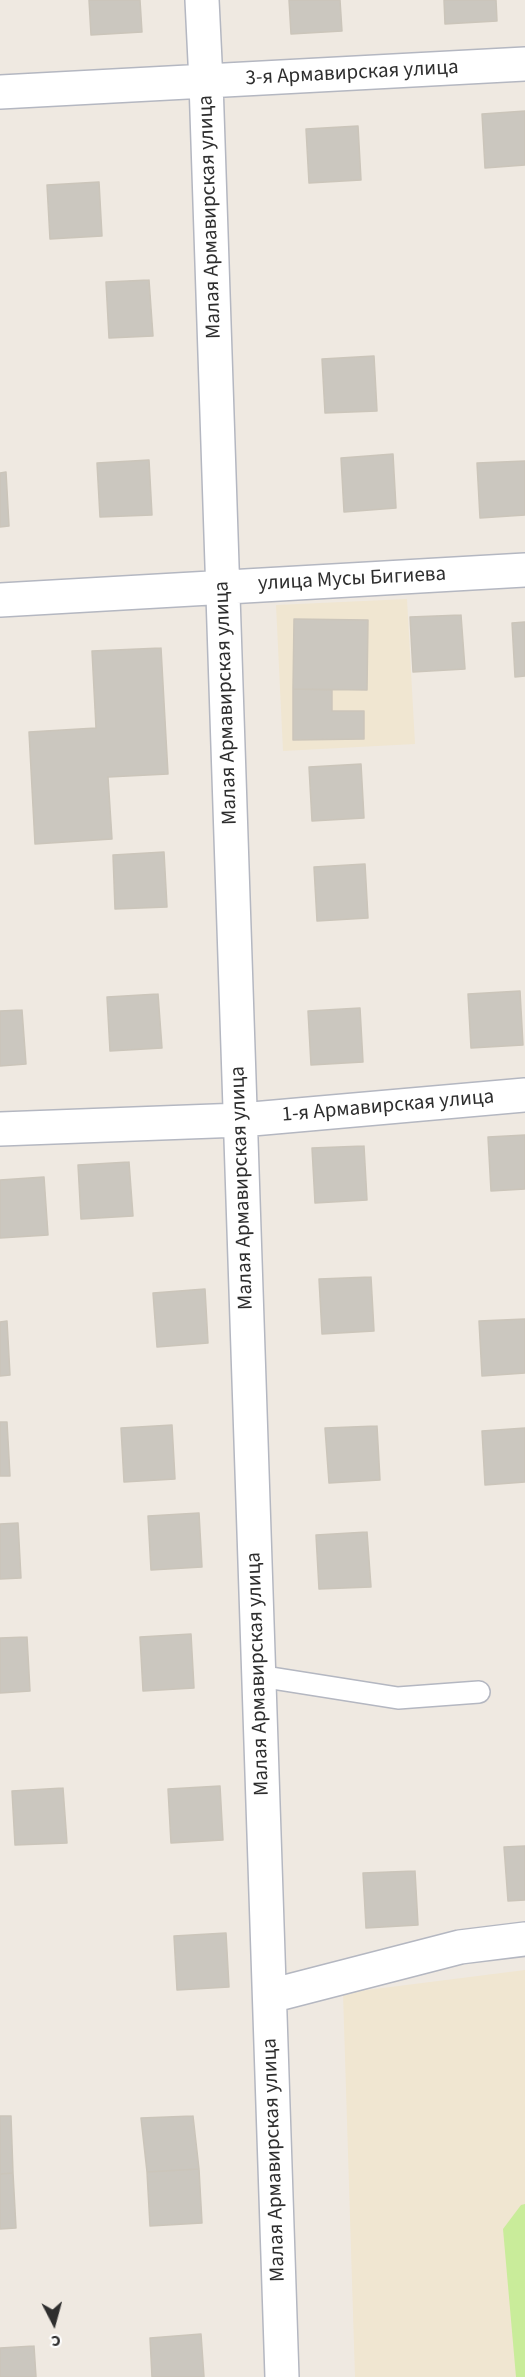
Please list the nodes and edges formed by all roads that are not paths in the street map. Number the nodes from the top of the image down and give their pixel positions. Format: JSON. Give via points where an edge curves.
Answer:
{"nodes":[{"id":1,"x":202,"y":0,"type":"edge"},
{"id":2,"x":525,"y":64,"type":"edge"},
{"id":3,"x":206,"y":82,"type":"junction"},
{"id":4,"x":0,"y":92,"type":"edge"},
{"id":5,"x":525,"y":570,"type":"edge"},
{"id":6,"x":223,"y":587,"type":"junction"},
{"id":7,"x":0,"y":600,"type":"edge"},
{"id":8,"x":525,"y":1095,"type":"edge"},
{"id":9,"x":241,"y":1120,"type":"junction"},
{"id":10,"x":0,"y":1129,"type":"edge"},
{"id":11,"x":259,"y":1676,"type":"junction"},
{"id":12,"x":479,"y":1692,"type":"dead end"},
{"id":13,"x":525,"y":1939,"type":"edge"},
{"id":14,"x":270,"y":1996,"type":"junction"},
{"id":15,"x":282,"y":2377,"type":"edge"}],
"edges":[{"from":1,"to":3,"type":"street","name":"Малая Армавирская улица"},
{"from":2,"to":3,"type":"street","name":"3-я Армавирская улица"},
{"from":3,"to":4,"type":"street","name":"3-я Армавирская улица"},
{"from":3,"to":6,"type":"street","name":"Малая Армавирская улица"},
{"from":5,"to":6,"type":"street","name":"улица Мусы Бигиева"},
{"from":6,"to":7,"type":"street","name":"улица Мусы Бигиева"},
{"from":6,"to":9,"type":"street","name":"Малая Армавирская улица"},
{"from":8,"to":9,"type":"street","name":"1-я Армавирская улица"},
{"from":9,"to":10,"type":"street","name":"1-я Армавирская улица"},
{"from":9,"to":11,"type":"street","name":"Малая Армавирская улица"},
{"from":11,"to":12,"type":"lane","via":[[398,1698]]},
{"from":11,"to":14,"type":"street","name":"Малая Армавирская улица"},
{"from":13,"to":14,"type":"street","via":[[460,1947]]},
{"from":14,"to":15,"type":"street","name":"Малая Армавирская улица"}]}
